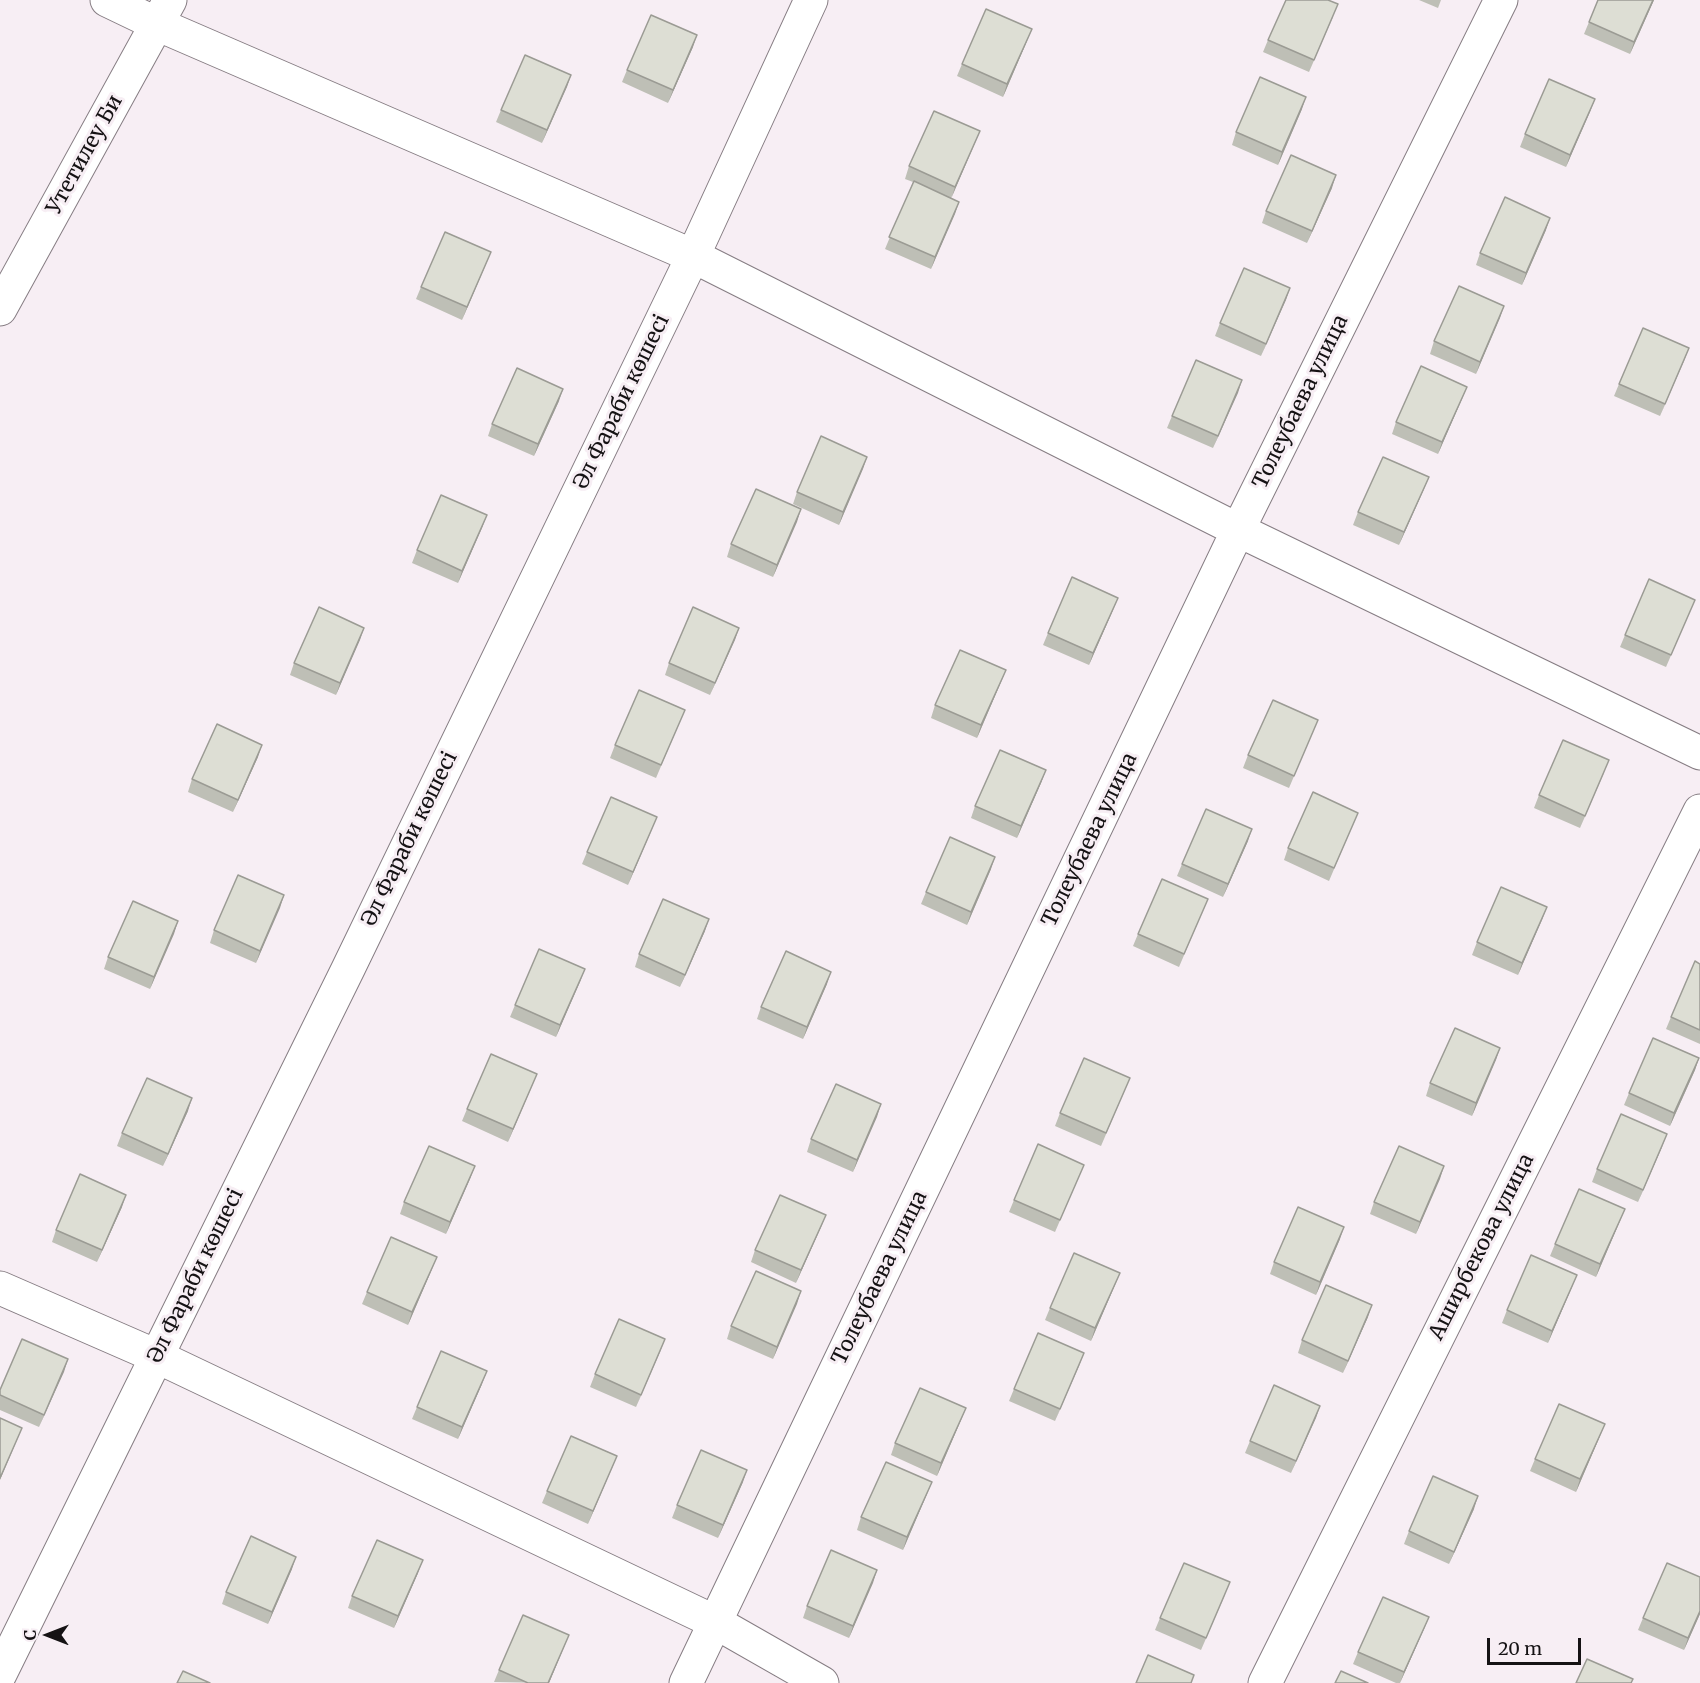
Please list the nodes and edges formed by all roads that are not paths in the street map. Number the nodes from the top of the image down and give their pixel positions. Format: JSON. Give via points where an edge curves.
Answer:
{"nodes":[{"id":1,"x":107,"y":0,"type":"edge"},
{"id":2,"x":811,"y":0,"type":"edge"},
{"id":3,"x":1501,"y":0,"type":"edge"},
{"id":4,"x":164,"y":12,"type":"edge"},
{"id":5,"x":693,"y":256,"type":"junction"},
{"id":6,"x":0,"y":309,"type":"edge"},
{"id":7,"x":1238,"y":530,"type":"junction"},
{"id":8,"x":1700,"y":753,"type":"edge"},
{"id":9,"x":1700,"y":812,"type":"edge"},
{"id":10,"x":0,"y":1288,"type":"edge"},
{"id":11,"x":156,"y":1356,"type":"junction"},
{"id":12,"x":715,"y":1622,"type":"junction"},
{"id":13,"x":0,"y":1674,"type":"edge"},
{"id":14,"x":686,"y":1683,"type":"edge"},
{"id":15,"x":822,"y":1683,"type":"edge"},
{"id":16,"x":1265,"y":1683,"type":"edge"}],
"edges":[{"from":1,"to":4,"type":"street"},
{"from":2,"to":5,"type":"street","name":"Әл Фараби көшесі"},
{"from":3,"to":7,"type":"street","name":"Толеубаева улица"},
{"from":4,"to":5,"type":"street"},
{"from":4,"to":6,"type":"street","name":"Утетилеу Би"},
{"from":5,"to":7,"type":"street"},
{"from":5,"to":11,"type":"street","name":"Әл Фараби көшесі"},
{"from":7,"to":8,"type":"street"},
{"from":7,"to":12,"type":"street","name":"Толеубаева улица"},
{"from":9,"to":16,"type":"street","name":"Аширбекова улица"},
{"from":10,"to":11,"type":"street"},
{"from":11,"to":12,"type":"street"},
{"from":11,"to":13,"type":"street","name":"Әл Фараби көшесі"},
{"from":12,"to":14,"type":"street","name":"Толеубаева улица"},
{"from":12,"to":15,"type":"street"}]}
